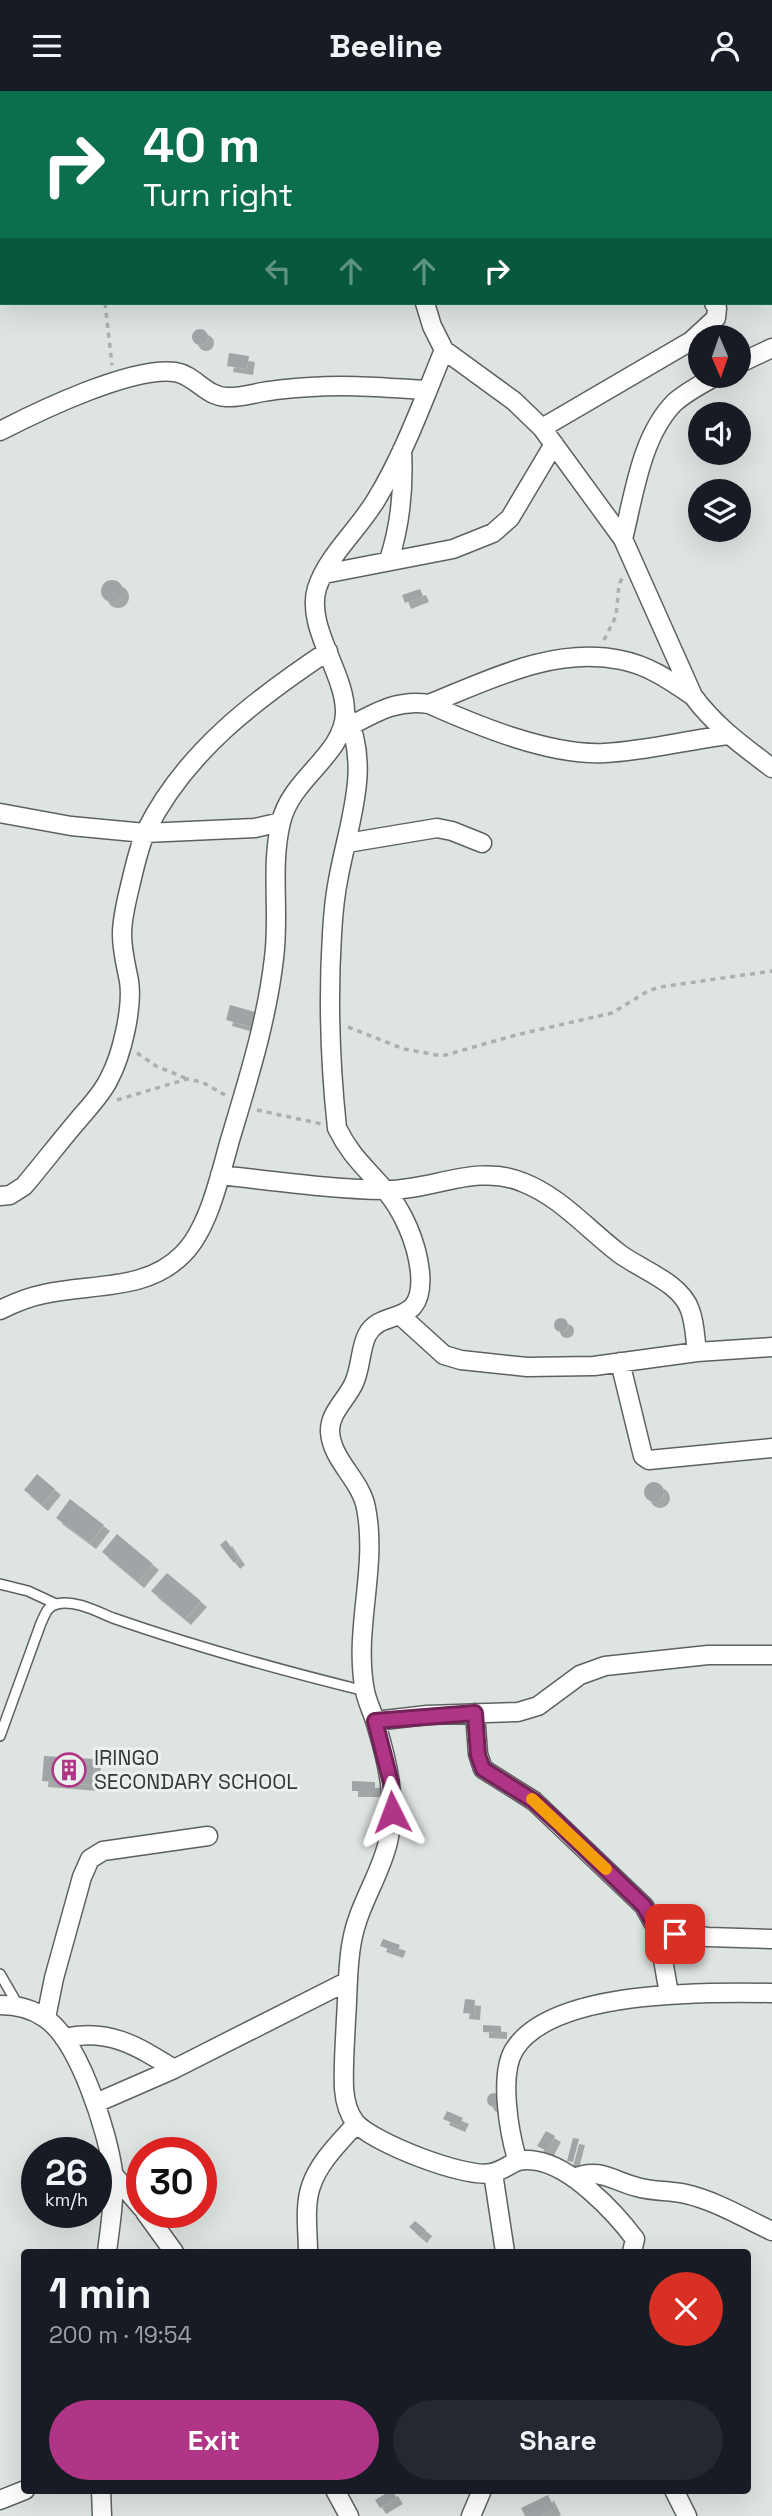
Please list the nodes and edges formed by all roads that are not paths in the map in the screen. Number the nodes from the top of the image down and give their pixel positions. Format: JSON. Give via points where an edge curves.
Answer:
{"nodes":[{"id":1,"x":426,"y":305,"type":"edge"},
{"id":2,"x":715,"y":305,"type":"edge"},
{"id":3,"x":772,"y":348,"type":"edge"},
{"id":4,"x":444,"y":350,"type":"junction"},
{"id":5,"x":751,"y":358,"type":"edge"},
{"id":6,"x":696,"y":389,"type":"edge"},
{"id":7,"x":428,"y":390,"type":"junction"},
{"id":8,"x":542,"y":428,"type":"junction"},
{"id":9,"x":0,"y":431,"type":"edge"},
{"id":10,"x":554,"y":444,"type":"junction"},
{"id":11,"x":402,"y":449,"type":"junction"},
{"id":12,"x":623,"y":539,"type":"junction"},
{"id":13,"x":389,"y":560,"type":"junction"},
{"id":14,"x":324,"y":574,"type":"junction"},
{"id":15,"x":328,"y":651,"type":"junction"},
{"id":16,"x":693,"y":696,"type":"junction"},
{"id":17,"x":429,"y":704,"type":"junction"},
{"id":18,"x":349,"y":719,"type":"junction"},
{"id":19,"x":728,"y":735,"type":"junction"},
{"id":20,"x":772,"y":768,"type":"edge"},
{"id":21,"x":0,"y":813,"type":"edge"},
{"id":22,"x":281,"y":822,"type":"junction"},
{"id":23,"x":145,"y":833,"type":"junction"},
{"id":24,"x":346,"y":843,"type":"junction"},
{"id":25,"x":482,"y":843,"type":"dead end"},
{"id":26,"x":220,"y":1175,"type":"junction"},
{"id":27,"x":385,"y":1190,"type":"junction"},
{"id":28,"x":0,"y":1196,"type":"edge"},
{"id":29,"x":0,"y":1310,"type":"edge"},
{"id":30,"x":401,"y":1316,"type":"junction"},
{"id":31,"x":772,"y":1347,"type":"edge"},
{"id":32,"x":697,"y":1352,"type":"junction"},
{"id":33,"x":620,"y":1362,"type":"junction"},
{"id":34,"x":772,"y":1448,"type":"edge"},
{"id":35,"x":0,"y":1584,"type":"edge"},
{"id":36,"x":56,"y":1604,"type":"junction"},
{"id":37,"x":772,"y":1655,"type":"edge"},
{"id":38,"x":365,"y":1691,"type":"junction"},
{"id":39,"x":475,"y":1713,"type":"junction"},
{"id":40,"x":375,"y":1721,"type":"junction"},
{"id":41,"x":0,"y":1736,"type":"edge"},
{"id":42,"x":208,"y":1836,"type":"dead end"},
{"id":43,"x":658,"y":1931,"type":"junction"},
{"id":44,"x":772,"y":1939,"type":"edge"},
{"id":45,"x":0,"y":1974,"type":"edge"},
{"id":46,"x":348,"y":1980,"type":"junction"},
{"id":47,"x":772,"y":1993,"type":"edge"},
{"id":48,"x":669,"y":1994,"type":"junction"},
{"id":49,"x":9,"y":2005,"type":"edge"},
{"id":50,"x":46,"y":2018,"type":"junction"},
{"id":51,"x":64,"y":2038,"type":"junction"},
{"id":52,"x":174,"y":2069,"type":"junction"},
{"id":53,"x":96,"y":2103,"type":"junction"},
{"id":54,"x":356,"y":2125,"type":"junction"},
{"id":55,"x":517,"y":2159,"type":"junction"},
{"id":56,"x":493,"y":2173,"type":"junction"},
{"id":57,"x":113,"y":2174,"type":"junction"},
{"id":58,"x":574,"y":2178,"type":"junction"},
{"id":59,"x":126,"y":2190,"type":"edge"},
{"id":60,"x":156,"y":2228,"type":"edge"},
{"id":61,"x":772,"y":2231,"type":"edge"},
{"id":62,"x":107,"y":2249,"type":"edge"},
{"id":63,"x":172,"y":2249,"type":"edge"},
{"id":64,"x":308,"y":2249,"type":"edge"},
{"id":65,"x":505,"y":2249,"type":"edge"},
{"id":66,"x":633,"y":2249,"type":"edge"},
{"id":67,"x":21,"y":2492,"type":"edge"},
{"id":68,"x":101,"y":2494,"type":"edge"},
{"id":69,"x":337,"y":2494,"type":"edge"},
{"id":70,"x":480,"y":2494,"type":"edge"},
{"id":71,"x":676,"y":2494,"type":"edge"},
{"id":72,"x":0,"y":2500,"type":"edge"},
{"id":73,"x":102,"y":2516,"type":"edge"},
{"id":74,"x":349,"y":2516,"type":"edge"},
{"id":75,"x":471,"y":2516,"type":"edge"},
{"id":76,"x":687,"y":2516,"type":"edge"}],
"edges":[{"from":1,"to":4,"type":"street"},
{"from":2,"to":8,"type":"street","via":[[716,318],[691,341]]},
{"from":3,"to":5,"type":"street"},
{"from":4,"to":7,"type":"street"},
{"from":4,"to":8,"type":"street","via":[[514,401]]},
{"from":6,"to":12,"type":"street","via":[[675,402],[659,423],[647,449]]},
{"from":7,"to":9,"type":"street","via":[[313,387],[223,397],[209,393],[188,376],[159,372],[115,381]]},
{"from":7,"to":11,"type":"street"},
{"from":8,"to":10,"type":"street"},
{"from":10,"to":12,"type":"street"},
{"from":10,"to":13,"type":"street","via":[[510,518],[493,533],[453,549]]},
{"from":11,"to":13,"type":"street","via":[[403,505]]},
{"from":11,"to":14,"type":"street","via":[[377,498]]},
{"from":12,"to":16,"type":"street"},
{"from":13,"to":14,"type":"street"},
{"from":14,"to":15,"type":"street","via":[[315,606]]},
{"from":15,"to":18,"type":"street"},
{"from":15,"to":23,"type":"street","via":[[276,686],[195,757]]},
{"from":16,"to":17,"type":"street","via":[[649,669],[621,660],[563,659],[531,664]]},
{"from":16,"to":19,"type":"street"},
{"from":17,"to":18,"type":"street","via":[[401,703]]},
{"from":17,"to":19,"type":"street","via":[[505,734],[576,751],[632,751]]},
{"from":18,"to":22,"type":"street","via":[[336,745],[296,790]]},
{"from":18,"to":24,"type":"street","via":[[358,763]]},
{"from":19,"to":20,"type":"street"},
{"from":21,"to":23,"type":"street"},
{"from":22,"to":23,"type":"street","via":[[255,828]]},
{"from":22,"to":26,"type":"street","via":[[275,867],[275,954],[267,1004]]},
{"from":23,"to":28,"type":"street","via":[[122,933],[130,995],[110,1077],[24,1186]]},
{"from":24,"to":25,"type":"street","via":[[437,828]]},
{"from":24,"to":27,"type":"street","via":[[332,932],[330,1020],[337,1128],[346,1147]]},
{"from":26,"to":27,"type":"street"},
{"from":26,"to":29,"type":"street","via":[[198,1233],[183,1254],[164,1268],[144,1279],[44,1294]]},
{"from":27,"to":30,"type":"street","via":[[407,1226],[420,1275],[414,1306]]},
{"from":27,"to":32,"type":"street","via":[[490,1176],[519,1180],[542,1191],[682,1296],[690,1308]]},
{"from":30,"to":33,"type":"street","via":[[444,1355],[461,1360],[527,1367]]},
{"from":30,"to":38,"type":"street","via":[[375,1326],[367,1335],[354,1383],[331,1419],[337,1455],[366,1504]]},
{"from":31,"to":32,"type":"street"},
{"from":32,"to":33,"type":"street"},
{"from":33,"to":34,"type":"street","via":[[643,1456],[649,1460]]},
{"from":35,"to":36,"type":"lane"},
{"from":36,"to":38,"type":"lane","via":[[79,1606],[275,1669]]},
{"from":36,"to":41,"type":"lane","via":[[41,1623]]},
{"from":37,"to":39,"type":"street","via":[[708,1655],[605,1666],[580,1675],[538,1706],[518,1712]]},
{"from":38,"to":40,"type":"street"},
{"from":39,"to":40,"type":"street"},
{"from":39,"to":43,"type":"street","via":[[483,1769],[534,1801],[558,1823],[644,1906]]},
{"from":40,"to":46,"type":"street","via":[[389,1773],[392,1812],[388,1844],[352,1942]]},
{"from":42,"to":50,"type":"street","via":[[103,1851],[90,1859],[66,1930]]},
{"from":43,"to":44,"type":"street"},
{"from":43,"to":48,"type":"street"},
{"from":45,"to":49,"type":"lane"},
{"from":46,"to":52,"type":"street"},
{"from":46,"to":54,"type":"street","via":[[344,2090]]},
{"from":47,"to":48,"type":"street"},
{"from":48,"to":55,"type":"street","via":[[577,2009],[525,2037],[507,2067],[511,2137]]},
{"from":49,"to":50,"type":"street"},
{"from":50,"to":51,"type":"street"},
{"from":51,"to":52,"type":"street","via":[[83,2033],[119,2039]]},
{"from":51,"to":53,"type":"street"},
{"from":52,"to":53,"type":"street"},
{"from":53,"to":57,"type":"street"},
{"from":54,"to":56,"type":"street","via":[[436,2163]]},
{"from":54,"to":64,"type":"street","via":[[335,2147],[310,2189]]},
{"from":55,"to":56,"type":"street"},
{"from":55,"to":58,"type":"street","via":[[539,2161]]},
{"from":56,"to":65,"type":"street"},
{"from":57,"to":59,"type":"street"},
{"from":57,"to":62,"type":"street"},
{"from":58,"to":61,"type":"street","via":[[596,2173],[635,2187],[701,2198]]},
{"from":58,"to":66,"type":"street","via":[[627,2228],[635,2239]]},
{"from":60,"to":63,"type":"street"},
{"from":67,"to":72,"type":"street"},
{"from":68,"to":73,"type":"street"},
{"from":69,"to":74,"type":"street"},
{"from":70,"to":75,"type":"street"},
{"from":71,"to":76,"type":"street"}]}
